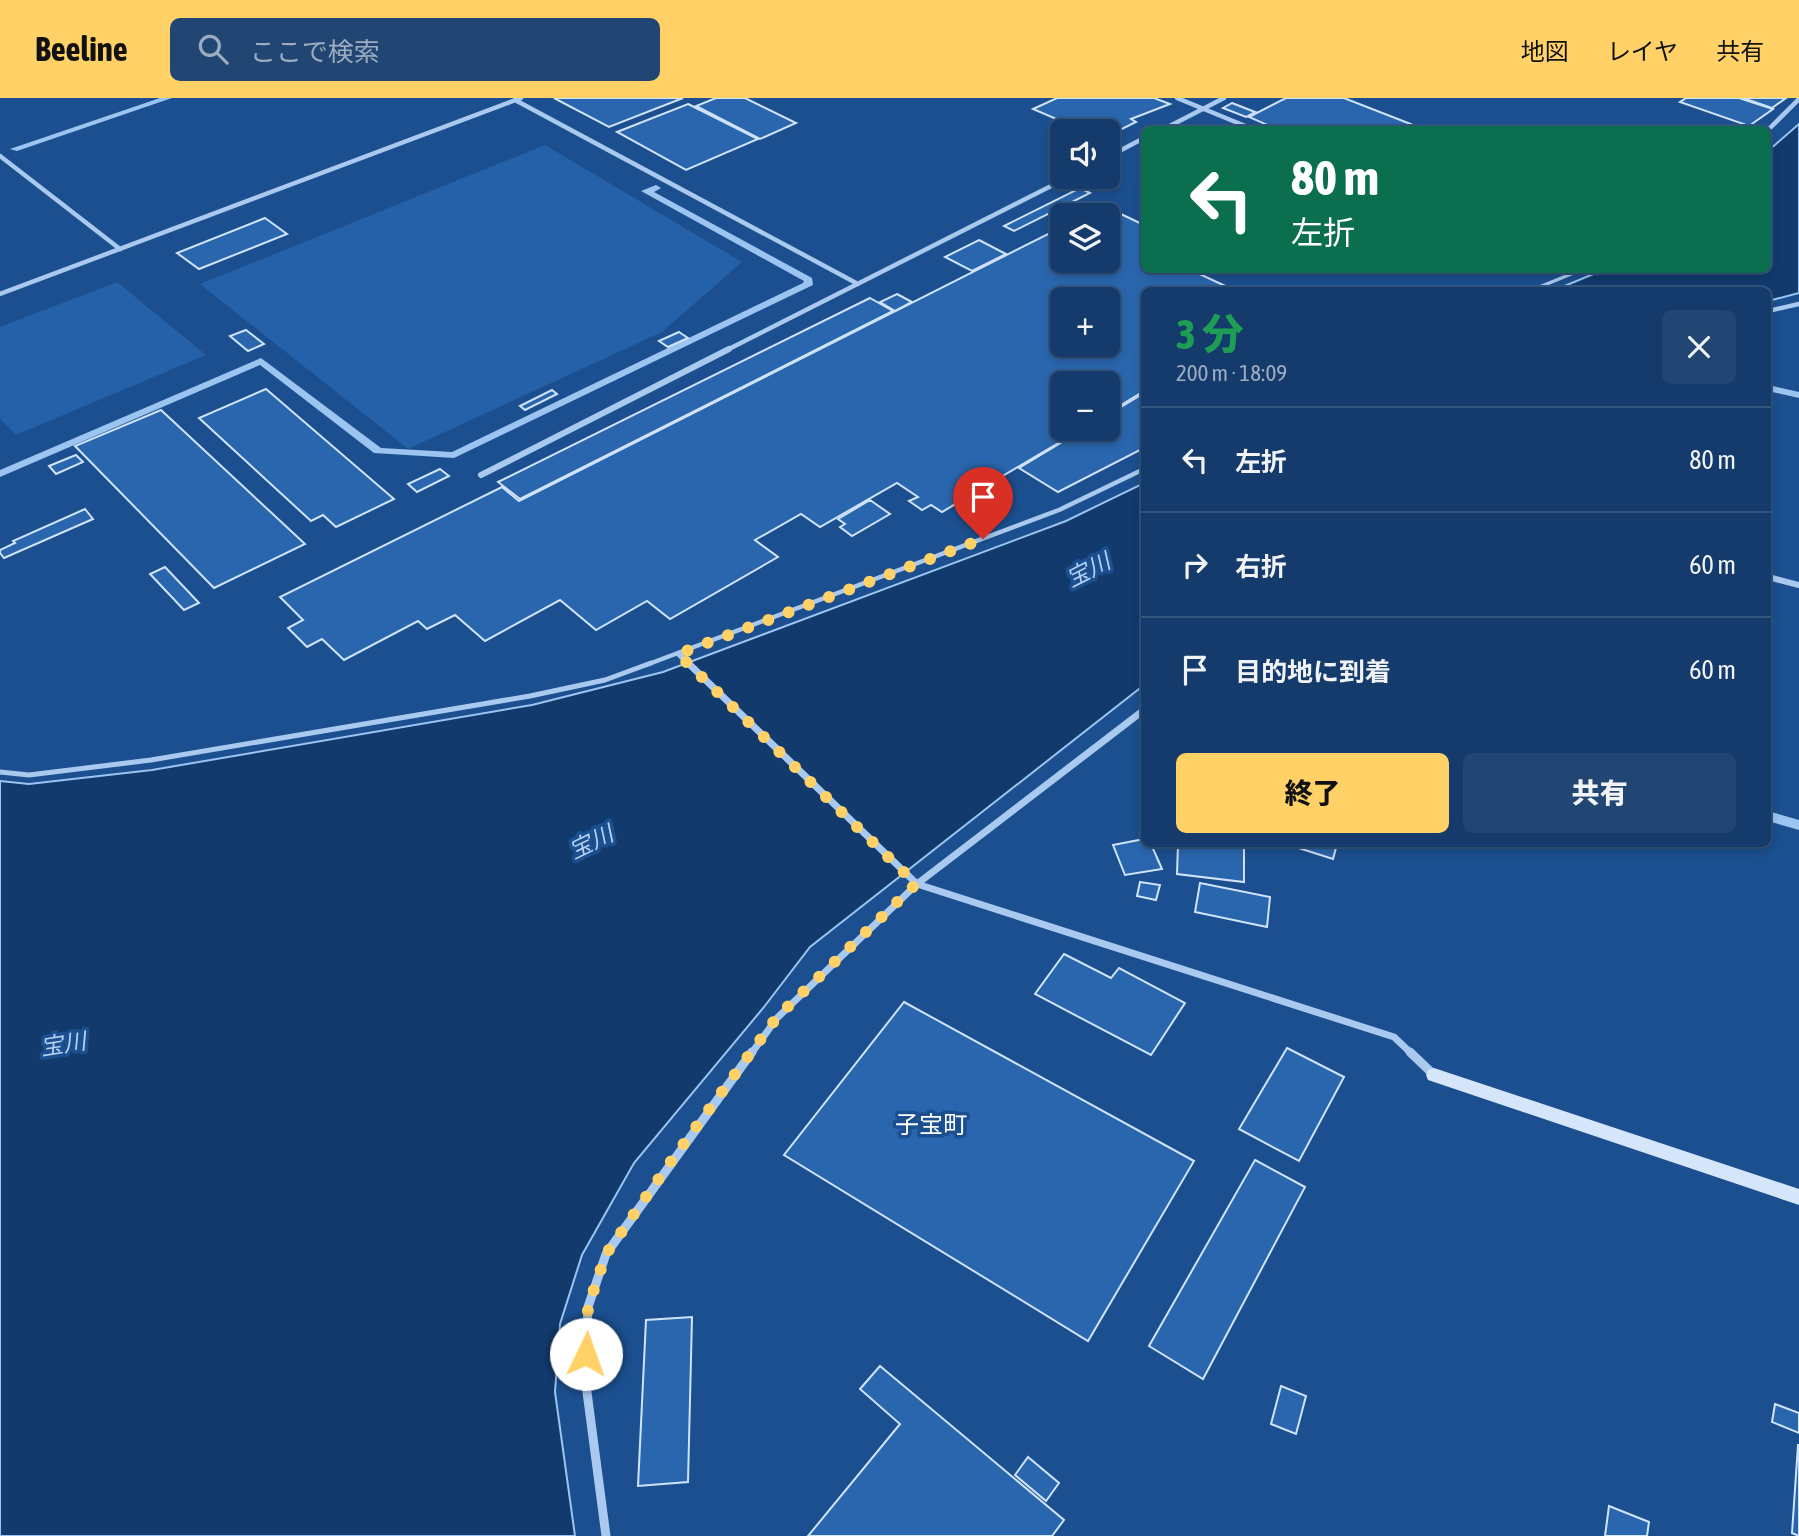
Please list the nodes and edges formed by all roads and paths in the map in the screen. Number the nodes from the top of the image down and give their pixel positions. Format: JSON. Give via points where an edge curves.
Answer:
{"nodes":[{"id":1,"x":1177,"y":98,"type":"edge"},
{"id":2,"x":1224,"y":98,"type":"edge"},
{"id":3,"x":518,"y":99,"type":"edge"},
{"id":4,"x":1799,"y":99,"type":"edge"},
{"id":5,"x":1203,"y":109,"type":"junction"},
{"id":6,"x":1170,"y":126,"type":"edge"},
{"id":7,"x":1245,"y":126,"type":"edge"},
{"id":8,"x":1771,"y":127,"type":"edge"},
{"id":9,"x":1141,"y":140,"type":"edge"},
{"id":10,"x":1120,"y":151,"type":"edge"},
{"id":11,"x":0,"y":156,"type":"edge"},
{"id":12,"x":1050,"y":187,"type":"edge"},
{"id":13,"x":120,"y":249,"type":"junction"},
{"id":14,"x":1574,"y":273,"type":"edge"},
{"id":15,"x":858,"y":284,"type":"junction"},
{"id":16,"x":1539,"y":287,"type":"edge"},
{"id":17,"x":0,"y":294,"type":"edge"},
{"id":18,"x":1799,"y":304,"type":"edge"},
{"id":19,"x":1771,"y":310,"type":"edge"},
{"id":20,"x":1141,"y":470,"type":"edge"},
{"id":21,"x":481,"y":475,"type":"dead end"},
{"id":22,"x":1771,"y":578,"type":"edge"},
{"id":23,"x":1799,"y":584,"type":"edge"},
{"id":24,"x":678,"y":654,"type":"junction"},
{"id":25,"x":1141,"y":712,"type":"edge"},
{"id":26,"x":0,"y":772,"type":"edge"},
{"id":27,"x":916,"y":884,"type":"junction"},
{"id":28,"x":1434,"y":1075,"type":"joint"},
{"id":29,"x":1799,"y":1197,"type":"edge"},
{"id":30,"x":606,"y":1536,"type":"edge"}],
"edges":[{"from":1,"to":5,"type":"street"},
{"from":2,"to":5,"type":"street"},
{"from":3,"to":13,"type":"street"},
{"from":3,"to":15,"type":"street"},
{"from":4,"to":8,"type":"street"},
{"from":5,"to":6,"type":"street"},
{"from":5,"to":7,"type":"street"},
{"from":9,"to":10,"type":"street"},
{"from":11,"to":13,"type":"street"},
{"from":12,"to":15,"type":"street"},
{"from":13,"to":17,"type":"street"},
{"from":14,"to":16,"type":"lane"},
{"from":15,"to":21,"type":"street"},
{"from":18,"to":19,"type":"street"},
{"from":20,"to":24,"type":"lane","via":[[1059,510]]},
{"from":22,"to":23,"type":"street"},
{"from":24,"to":26,"type":"lane","via":[[605,680],[517,698],[151,760],[29,775]]},
{"from":24,"to":27,"type":"street"},
{"from":25,"to":27,"type":"street"},
{"from":27,"to":28,"type":"street","via":[[1394,1037]]},
{"from":27,"to":30,"type":"street","via":[[777,1017],[606,1254],[588,1307],[585,1377]]},
{"from":28,"to":29,"type":"street"}]}
